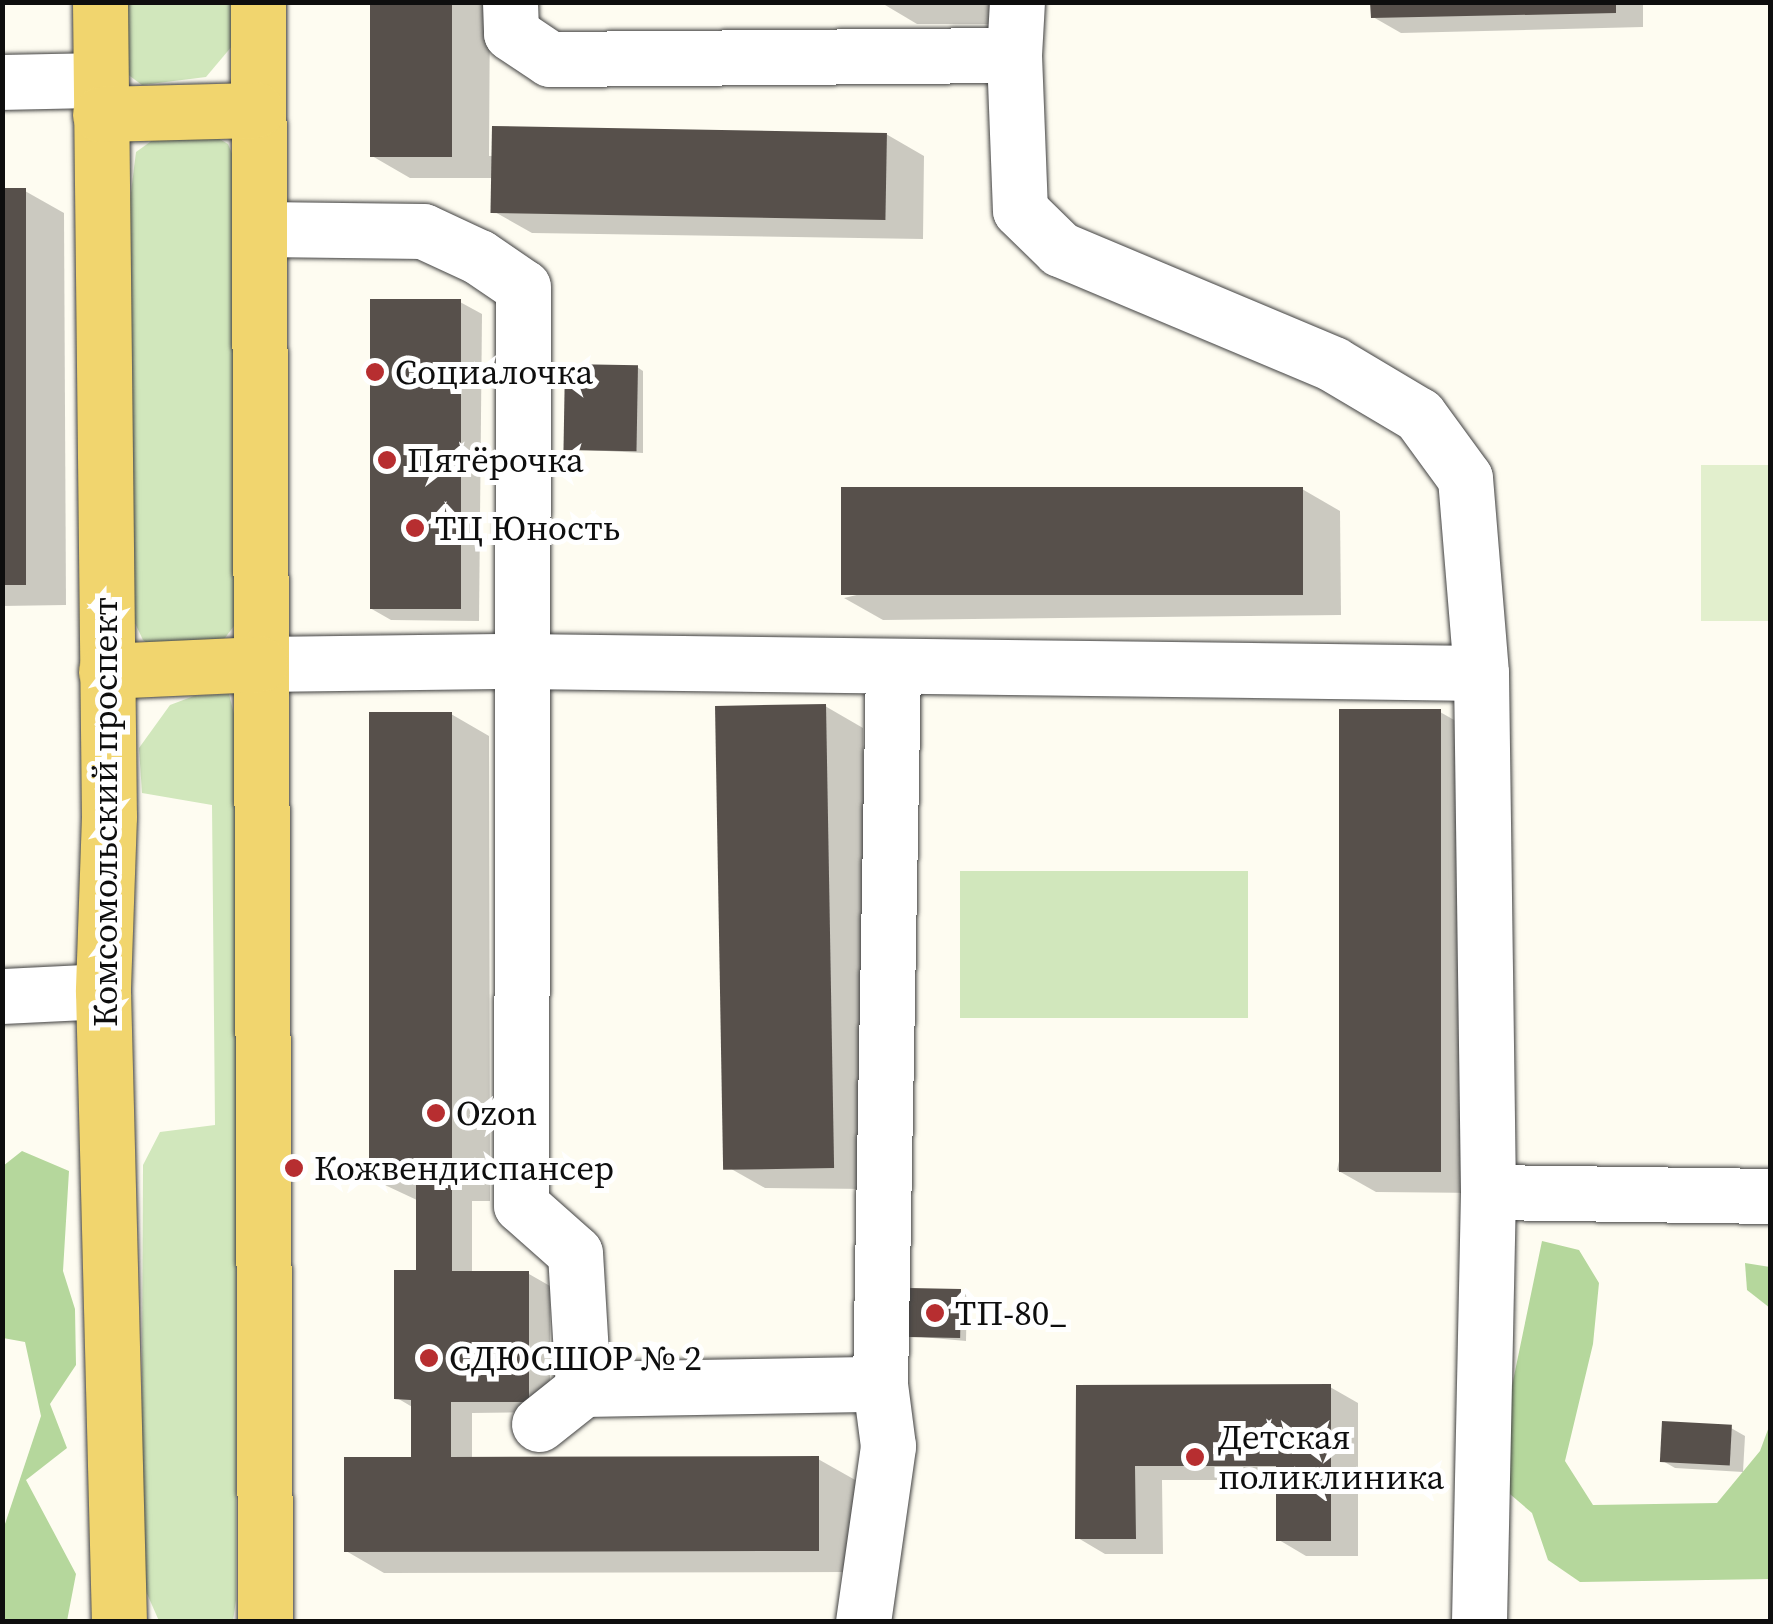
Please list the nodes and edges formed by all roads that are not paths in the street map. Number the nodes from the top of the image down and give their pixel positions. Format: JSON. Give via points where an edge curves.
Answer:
{"nodes":[{"id":1,"x":100,"y":2,"type":"edge"},
{"id":2,"x":258,"y":2,"type":"edge"},
{"id":3,"x":510,"y":2,"type":"edge"},
{"id":4,"x":1015,"y":29,"type":"edge"},
{"id":5,"x":2,"y":82,"type":"edge"},
{"id":6,"x":100,"y":97,"type":"junction"},
{"id":7,"x":256,"y":110,"type":"junction"},
{"id":8,"x":262,"y":229,"type":"junction"},
{"id":9,"x":519,"y":661,"type":"junction"},
{"id":10,"x":260,"y":664,"type":"junction"},
{"id":11,"x":893,"y":670,"type":"junction"},
{"id":12,"x":106,"y":671,"type":"junction"},
{"id":13,"x":1481,"y":674,"type":"junction"},
{"id":14,"x":103,"y":992,"type":"junction"},
{"id":15,"x":2,"y":996,"type":"edge"},
{"id":16,"x":1488,"y":1192,"type":"junction"},
{"id":17,"x":1770,"y":1196,"type":"edge"},
{"id":18,"x":880,"y":1384,"type":"junction"},
{"id":19,"x":583,"y":1389,"type":"junction"},
{"id":20,"x":538,"y":1424,"type":"dead end"},
{"id":21,"x":119,"y":1622,"type":"edge"},
{"id":22,"x":264,"y":1622,"type":"edge"},
{"id":23,"x":863,"y":1622,"type":"edge"},
{"id":24,"x":1479,"y":1622,"type":"edge"}],
"edges":[{"from":1,"to":6,"type":"main road","name":"Комсомольский проспект"},
{"from":2,"to":7,"type":"main road"},
{"from":3,"to":4,"type":"lane","via":[[511,33],[550,59]]},
{"from":4,"to":13,"type":"lane","via":[[1020,210],[1060,249],[1333,364],[1419,414],[1464,478]]},
{"from":5,"to":6,"type":"lane"},
{"from":6,"to":7,"type":"main road"},
{"from":6,"to":12,"type":"main road","name":"Комсомольский проспект"},
{"from":7,"to":8,"type":"main road"},
{"from":8,"to":9,"type":"lane","via":[[423,232],[479,257],[523,287]]},
{"from":8,"to":10,"type":"main road"},
{"from":9,"to":10,"type":"lane"},
{"from":9,"to":11,"type":"lane"},
{"from":9,"to":19,"type":"lane","via":[[521,1204],[575,1254]]},
{"from":10,"to":12,"type":"main road"},
{"from":10,"to":22,"type":"main road","via":[[268,1340]]},
{"from":11,"to":13,"type":"lane"},
{"from":11,"to":18,"type":"lane"},
{"from":12,"to":14,"type":"main road","name":"Комсомольский проспект"},
{"from":13,"to":16,"type":"lane"},
{"from":14,"to":15,"type":"lane"},
{"from":14,"to":21,"type":"main road","name":"Комсомольский проспект"},
{"from":16,"to":17,"type":"lane"},
{"from":16,"to":24,"type":"lane"},
{"from":18,"to":19,"type":"lane"},
{"from":18,"to":23,"type":"lane","via":[[888,1446]]},
{"from":19,"to":20,"type":"lane"}]}
